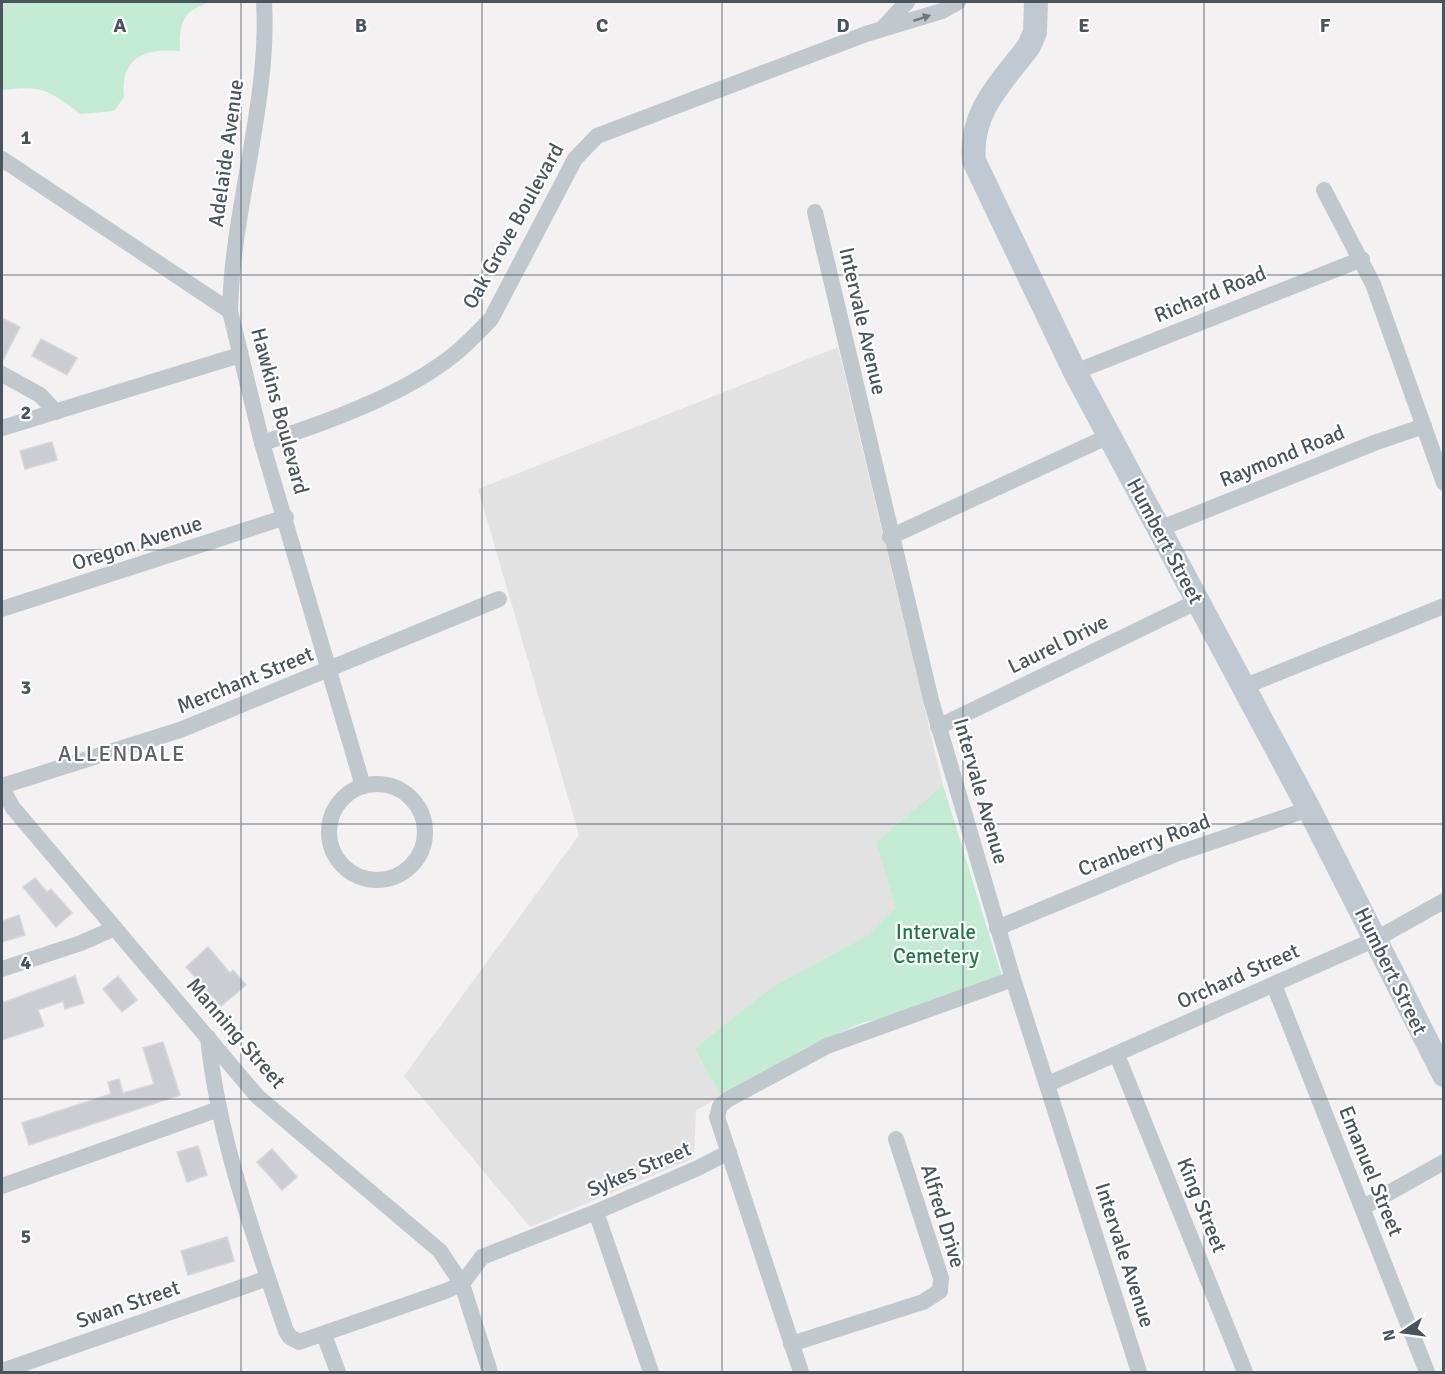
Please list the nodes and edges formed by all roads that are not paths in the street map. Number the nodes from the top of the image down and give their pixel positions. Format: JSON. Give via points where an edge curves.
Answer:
{"nodes":[{"id":1,"x":264,"y":2,"type":"edge"},
{"id":2,"x":907,"y":2,"type":"edge"},
{"id":3,"x":958,"y":2,"type":"edge"},
{"id":4,"x":1036,"y":2,"type":"edge"},
{"id":5,"x":883,"y":28,"type":"junction"},
{"id":6,"x":2,"y":159,"type":"edge"},
{"id":7,"x":1324,"y":190,"type":"dead end"},
{"id":8,"x":815,"y":212,"type":"dead end"},
{"id":9,"x":1362,"y":260,"type":"junction"},
{"id":10,"x":230,"y":311,"type":"junction"},
{"id":11,"x":240,"y":355,"type":"junction"},
{"id":12,"x":1075,"y":372,"type":"junction"},
{"id":13,"x":2,"y":374,"type":"edge"},
{"id":14,"x":56,"y":412,"type":"junction"},
{"id":15,"x":1424,"y":426,"type":"junction"},
{"id":16,"x":2,"y":428,"type":"edge"},
{"id":17,"x":1110,"y":436,"type":"junction"},
{"id":18,"x":262,"y":443,"type":"junction"},
{"id":19,"x":1443,"y":483,"type":"edge"},
{"id":20,"x":286,"y":517,"type":"junction"},
{"id":21,"x":1159,"y":529,"type":"junction"},
{"id":22,"x":890,"y":537,"type":"junction"},
{"id":23,"x":499,"y":599,"type":"dead end"},
{"id":24,"x":1196,"y":602,"type":"junction"},
{"id":25,"x":1443,"y":606,"type":"edge"},
{"id":26,"x":2,"y":609,"type":"edge"},
{"id":27,"x":331,"y":669,"type":"junction"},
{"id":28,"x":1243,"y":687,"type":"junction"},
{"id":29,"x":938,"y":727,"type":"junction"},
{"id":30,"x":363,"y":786,"type":"junction"},
{"id":31,"x":2,"y":787,"type":"edge"},
{"id":32,"x":1309,"y":809,"type":"junction"},
{"id":33,"x":1443,"y":901,"type":"edge"},
{"id":34,"x":115,"y":928,"type":"junction"},
{"id":35,"x":997,"y":928,"type":"junction"},
{"id":36,"x":1376,"y":939,"type":"junction"},
{"id":37,"x":2,"y":969,"type":"edge"},
{"id":38,"x":1013,"y":979,"type":"junction"},
{"id":39,"x":1274,"y":985,"type":"junction"},
{"id":40,"x":208,"y":1037,"type":"junction"},
{"id":41,"x":1117,"y":1055,"type":"junction"},
{"id":42,"x":1443,"y":1075,"type":"edge"},
{"id":43,"x":1048,"y":1084,"type":"junction"},
{"id":44,"x":219,"y":1108,"type":"junction"},
{"id":45,"x":896,"y":1139,"type":"dead end"},
{"id":46,"x":729,"y":1152,"type":"junction"},
{"id":47,"x":1443,"y":1162,"type":"edge"},
{"id":48,"x":2,"y":1186,"type":"edge"},
{"id":49,"x":1362,"y":1208,"type":"junction"},
{"id":50,"x":596,"y":1212,"type":"junction"},
{"id":51,"x":268,"y":1278,"type":"junction"},
{"id":52,"x":462,"y":1284,"type":"junction"},
{"id":53,"x":324,"y":1335,"type":"junction"},
{"id":54,"x":791,"y":1344,"type":"junction"},
{"id":55,"x":2,"y":1371,"type":"edge"},
{"id":56,"x":338,"y":1372,"type":"edge"},
{"id":57,"x":490,"y":1372,"type":"edge"},
{"id":58,"x":651,"y":1372,"type":"edge"},
{"id":59,"x":801,"y":1372,"type":"edge"},
{"id":60,"x":1139,"y":1372,"type":"edge"},
{"id":61,"x":1245,"y":1372,"type":"edge"},
{"id":62,"x":1427,"y":1372,"type":"edge"}],
"edges":[{"from":1,"to":10,"type":"street","name":"Adelaide Avenue","via":[[264,39],[236,235]]},
{"from":2,"to":5,"type":"street","name":"Oak Grove Boulevard"},
{"from":5,"to":3,"type":"street","name":"Oak Grove Boulevard","one_way":true,"via":[[942,11]]},
{"from":4,"to":12,"type":"street","name":"Humbert Street","via":[[1035,32],[1029,46],[977,120],[974,161]]},
{"from":5,"to":18,"type":"street","name":"Oak Grove Boulevard","via":[[597,136],[575,159],[491,318],[470,340],[413,381]]},
{"from":6,"to":10,"type":"street","name":"Hawkins Boulevard"},
{"from":7,"to":9,"type":"street"},
{"from":8,"to":22,"type":"street","name":"Intervale Avenue"},
{"from":9,"to":12,"type":"street","name":"Richard Road"},
{"from":9,"to":15,"type":"street"},
{"from":10,"to":11,"type":"street","name":"Hawkins Boulevard"},
{"from":11,"to":14,"type":"street"},
{"from":11,"to":18,"type":"street","name":"Hawkins Boulevard"},
{"from":12,"to":17,"type":"street","name":"Humbert Street"},
{"from":13,"to":14,"type":"street","via":[[40,396]]},
{"from":14,"to":16,"type":"street"},
{"from":15,"to":19,"type":"street"},
{"from":15,"to":21,"type":"street","name":"Raymond Road"},
{"from":17,"to":21,"type":"street","name":"Humbert Street"},
{"from":17,"to":22,"type":"street"},
{"from":18,"to":20,"type":"street","name":"Hawkins Boulevard"},
{"from":20,"to":26,"type":"street","name":"Oregon Avenue"},
{"from":20,"to":27,"type":"street","name":"Hawkins Boulevard"},
{"from":21,"to":24,"type":"street","name":"Humbert Street"},
{"from":22,"to":29,"type":"street","name":"Intervale Avenue"},
{"from":23,"to":27,"type":"street","name":"Merchant Street"},
{"from":24,"to":28,"type":"street","name":"Humbert Street"},
{"from":24,"to":29,"type":"street","name":"Laurel Drive"},
{"from":25,"to":28,"type":"street"},
{"from":27,"to":30,"type":"street","name":"Hawkins Boulevard"},
{"from":27,"to":31,"type":"street","name":"Merchant Street","via":[[180,730]]},
{"from":28,"to":32,"type":"street","name":"Humbert Street"},
{"from":29,"to":35,"type":"street","name":"Intervale Avenue"},
{"from":30,"to":30,"type":"street","via":[[375,784],[399,790],[410,797],[423,818],[425,831],[419,855],[412,866],[390,879],[378,881],[354,875],[330,846],[334,809]]},
{"from":31,"to":34,"type":"street","name":"Manning Street","via":[[13,808]]},
{"from":32,"to":35,"type":"street","name":"Cranberry Road","via":[[1173,855]]},
{"from":32,"to":36,"type":"street","name":"Humbert Street"},
{"from":33,"to":36,"type":"street","name":"Orchard Street"},
{"from":34,"to":37,"type":"street"},
{"from":34,"to":40,"type":"street","name":"Manning Street"},
{"from":35,"to":38,"type":"street","name":"Intervale Avenue"},
{"from":36,"to":39,"type":"street","name":"Orchard Street"},
{"from":36,"to":42,"type":"street","name":"Humbert Street"},
{"from":38,"to":43,"type":"street","name":"Intervale Avenue"},
{"from":38,"to":46,"type":"street","via":[[827,1046],[727,1100],[717,1117]]},
{"from":39,"to":41,"type":"street","name":"Orchard Street"},
{"from":39,"to":49,"type":"street","name":"Emanuel Street"},
{"from":40,"to":44,"type":"street"},
{"from":40,"to":52,"type":"street","name":"Manning Street","via":[[257,1096],[440,1251]]},
{"from":41,"to":43,"type":"street","name":"Orchard Street"},
{"from":41,"to":61,"type":"street","name":"King Street"},
{"from":43,"to":60,"type":"street","name":"Intervale Avenue"},
{"from":44,"to":48,"type":"street"},
{"from":44,"to":51,"type":"street"},
{"from":45,"to":54,"type":"street","name":"Alfred Drive","via":[[941,1278],[940,1292],[923,1302]]},
{"from":46,"to":50,"type":"street","name":"Sykes Street"},
{"from":46,"to":54,"type":"street"},
{"from":47,"to":49,"type":"street"},
{"from":49,"to":62,"type":"street","name":"Emanuel Street"},
{"from":50,"to":52,"type":"street","name":"Sykes Street","via":[[482,1257]]},
{"from":50,"to":58,"type":"street"},
{"from":51,"to":53,"type":"street","via":[[290,1337],[299,1342]]},
{"from":51,"to":55,"type":"street","name":"Swan Street"},
{"from":52,"to":53,"type":"street"},
{"from":52,"to":57,"type":"street","name":"Manning Street"},
{"from":53,"to":56,"type":"street"},
{"from":54,"to":59,"type":"street"}]}
